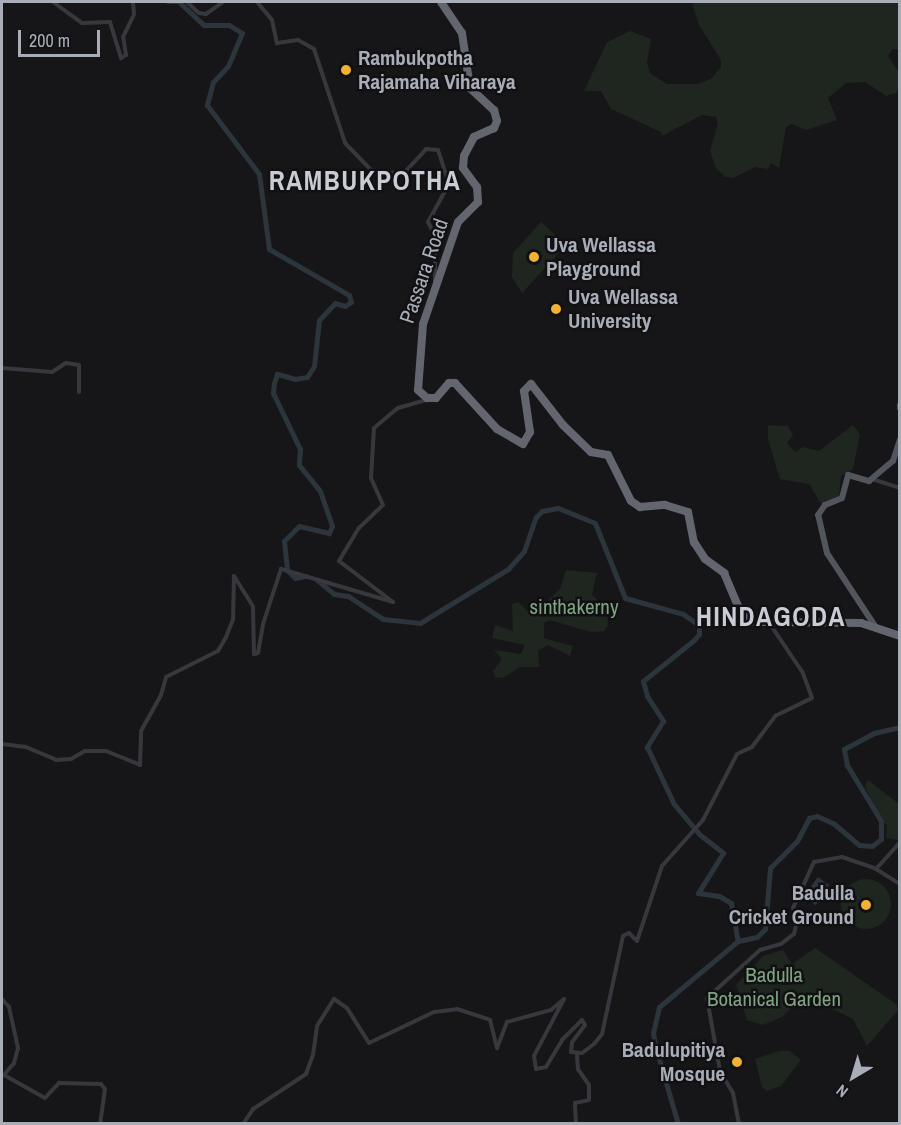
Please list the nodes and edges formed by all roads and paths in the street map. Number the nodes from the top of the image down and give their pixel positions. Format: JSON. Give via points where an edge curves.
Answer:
{"nodes":[{"id":1,"x":53,"y":2,"type":"edge"},
{"id":2,"x":133,"y":2,"type":"edge"},
{"id":3,"x":168,"y":2,"type":"edge"},
{"id":4,"x":182,"y":2,"type":"edge"},
{"id":5,"x":187,"y":2,"type":"edge"},
{"id":6,"x":223,"y":2,"type":"edge"},
{"id":7,"x":258,"y":2,"type":"edge"},
{"id":8,"x":441,"y":2,"type":"edge"},
{"id":9,"x":435,"y":291,"type":"junction"},
{"id":10,"x":2,"y":368,"type":"edge"},
{"id":11,"x":79,"y":392,"type":"dead end"},
{"id":12,"x":431,"y":399,"type":"junction"},
{"id":13,"x":900,"y":439,"type":"edge"},
{"id":14,"x":871,"y":479,"type":"junction"},
{"id":15,"x":900,"y":488,"type":"edge"},
{"id":16,"x":770,"y":624,"type":"junction"},
{"id":17,"x":875,"y":626,"type":"junction"},
{"id":18,"x":900,"y":636,"type":"edge"},
{"id":19,"x":2,"y":744,"type":"edge"},
{"id":20,"x":900,"y":842,"type":"edge"},
{"id":21,"x":876,"y":869,"type":"junction"},
{"id":22,"x":900,"y":884,"type":"edge"},
{"id":23,"x":2,"y":999,"type":"edge"},
{"id":24,"x":577,"y":1055,"type":"junction"},
{"id":25,"x":100,"y":1124,"type":"edge"},
{"id":26,"x":243,"y":1124,"type":"edge"},
{"id":27,"x":576,"y":1124,"type":"edge"},
{"id":28,"x":739,"y":1124,"type":"edge"}],
"edges":[{"from":1,"to":2,"type":"street","via":[[82,23],[110,22],[115,45],[123,58],[123,37],[134,14]]},
{"from":3,"to":4,"type":"street"},
{"from":5,"to":6,"type":"street","via":[[206,14]]},
{"from":7,"to":9,"type":"street","via":[[272,20],[277,43],[298,40],[314,49],[345,143],[370,170],[403,174],[426,149],[438,150],[449,184],[428,222],[435,236]]},
{"from":8,"to":9,"type":"highway","name":"Passara Road","via":[[462,33],[470,88],[498,117],[494,128],[472,140],[464,156],[464,168],[477,188],[478,202],[458,222]]},
{"from":9,"to":12,"type":"highway","name":"Passara Road","via":[[420,339],[417,386]]},
{"from":10,"to":11,"type":"street","via":[[52,372],[66,363],[79,365]]},
{"from":12,"to":16,"type":"highway","via":[[449,383],[455,383],[497,429],[523,444],[530,432],[524,391],[527,384],[532,384],[563,425],[591,452],[608,455],[631,501],[640,507],[665,505],[688,512],[694,542],[705,558],[724,573],[743,612],[754,624]]},
{"from":12,"to":19,"type":"street","via":[[398,408],[374,428],[371,478],[383,505],[359,528],[339,561],[394,601],[287,569],[278,573],[278,587],[256,654],[251,651],[251,603],[240,580],[233,576],[235,599],[226,638],[215,653],[166,677],[161,695],[143,723],[140,765],[106,751],[85,751],[70,759],[56,760],[26,747]]},
{"from":13,"to":14,"type":"main road","via":[[894,459]]},
{"from":14,"to":15,"type":"street"},
{"from":14,"to":17,"type":"main road","via":[[848,475],[842,498],[825,505],[818,515],[827,553]]},
{"from":16,"to":17,"type":"highway"},
{"from":16,"to":24,"type":"street","via":[[803,673],[812,698],[775,716],[752,747],[737,754],[700,826],[662,866],[653,883],[637,941],[629,933],[623,936],[602,1034]]},
{"from":17,"to":18,"type":"highway"},
{"from":20,"to":21,"type":"street"},
{"from":21,"to":22,"type":"street"},
{"from":21,"to":28,"type":"street","via":[[842,857],[814,862],[793,908],[798,918],[794,934],[747,960],[707,998],[720,1071],[733,1093]]},
{"from":23,"to":25,"type":"street","via":[[9,1007],[18,1048],[14,1063],[4,1075],[45,1098],[59,1083],[101,1084],[105,1089]]},
{"from":24,"to":26,"type":"street","via":[[570,1048],[585,1020],[562,1040],[546,1067],[539,1070],[534,1066],[534,1056],[547,1026],[564,999],[551,1010],[507,1022],[497,1048],[490,1020],[457,1009],[434,1012],[369,1043],[347,1008],[334,999],[316,1026],[306,1074],[253,1109]]},
{"from":24,"to":27,"type":"street","via":[[589,1100],[574,1103]]}]}
